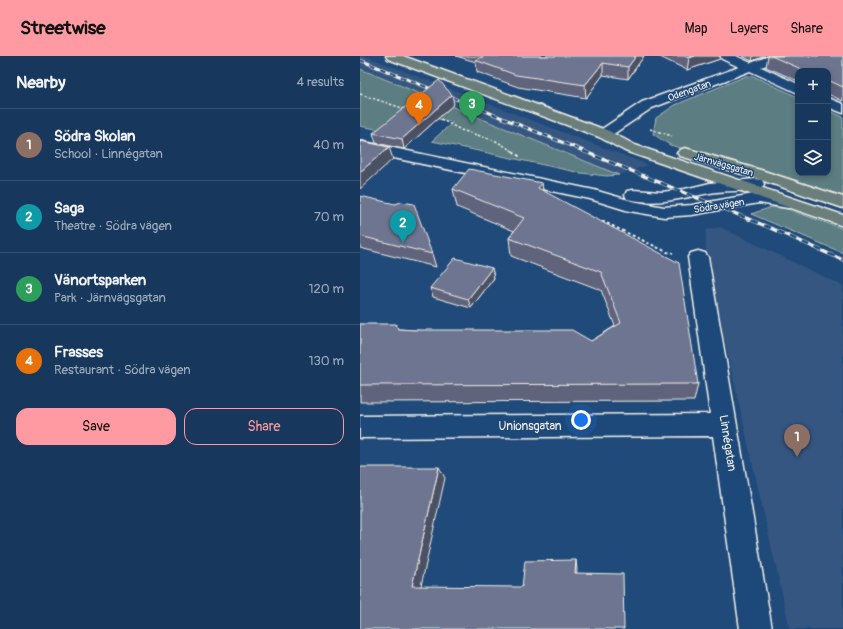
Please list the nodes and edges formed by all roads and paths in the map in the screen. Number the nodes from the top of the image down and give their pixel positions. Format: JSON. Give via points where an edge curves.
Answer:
{"nodes":[{"id":1,"x":392,"y":56,"type":"edge"},
{"id":2,"x":726,"y":56,"type":"edge"},
{"id":3,"x":780,"y":56,"type":"edge"},
{"id":4,"x":750,"y":67,"type":"junction"},
{"id":5,"x":795,"y":88,"type":"edge"},
{"id":6,"x":360,"y":94,"type":"edge"},
{"id":7,"x":831,"y":103,"type":"edge"},
{"id":8,"x":843,"y":109,"type":"edge"},
{"id":9,"x":409,"y":110,"type":"edge"},
{"id":10,"x":431,"y":116,"type":"edge"},
{"id":11,"x":604,"y":134,"type":"junction"},
{"id":12,"x":360,"y":146,"type":"edge"},
{"id":13,"x":524,"y":161,"type":"dead end"},
{"id":14,"x":735,"y":185,"type":"junction"},
{"id":15,"x":594,"y":195,"type":"junction"},
{"id":16,"x":788,"y":203,"type":"junction"},
{"id":17,"x":843,"y":203,"type":"edge"},
{"id":18,"x":599,"y":220,"type":"edge"},
{"id":19,"x":843,"y":221,"type":"edge"},
{"id":20,"x":698,"y":257,"type":"joint"},
{"id":21,"x":725,"y":425,"type":"junction"},
{"id":22,"x":360,"y":427,"type":"edge"},
{"id":23,"x":756,"y":629,"type":"edge"}],
"edges":[{"from":1,"to":11,"type":"main road","name":"Järnvägsgatan"},
{"from":2,"to":4,"type":"street"},
{"from":3,"to":4,"type":"street","name":"Odengatan"},
{"from":4,"to":5,"type":"street"},
{"from":4,"to":11,"type":"street","name":"Odengatan","via":[[647,105]]},
{"from":6,"to":9,"type":"path"},
{"from":7,"to":8,"type":"street"},
{"from":10,"to":13,"type":"path","via":[[439,117],[461,130],[496,141]]},
{"from":11,"to":14,"type":"main road","name":"Järnvägsgatan","via":[[630,148]]},
{"from":11,"to":17,"type":"main road","name":"Järnvägsgatan","via":[[691,154]]},
{"from":12,"to":15,"type":"street","name":"Södra vägen"},
{"from":14,"to":15,"type":"street","name":"Södra vägen","via":[[662,196]]},
{"from":14,"to":16,"type":"main road","name":"Järnvägsgatan"},
{"from":14,"to":17,"type":"street","name":"Södra vägen","via":[[756,184],[787,189]]},
{"from":15,"to":16,"type":"street","name":"Södra vägen","via":[[630,206],[664,212],[692,210],[759,198]]},
{"from":16,"to":19,"type":"main road","name":"Södra vägen"},
{"from":18,"to":20,"type":"path","via":[[667,252]]},
{"from":20,"to":21,"type":"street","name":"Linnégatan"},
{"from":21,"to":22,"type":"street","name":"Unionsgatan"},
{"from":21,"to":23,"type":"street","name":"Linnégatan"}]}
